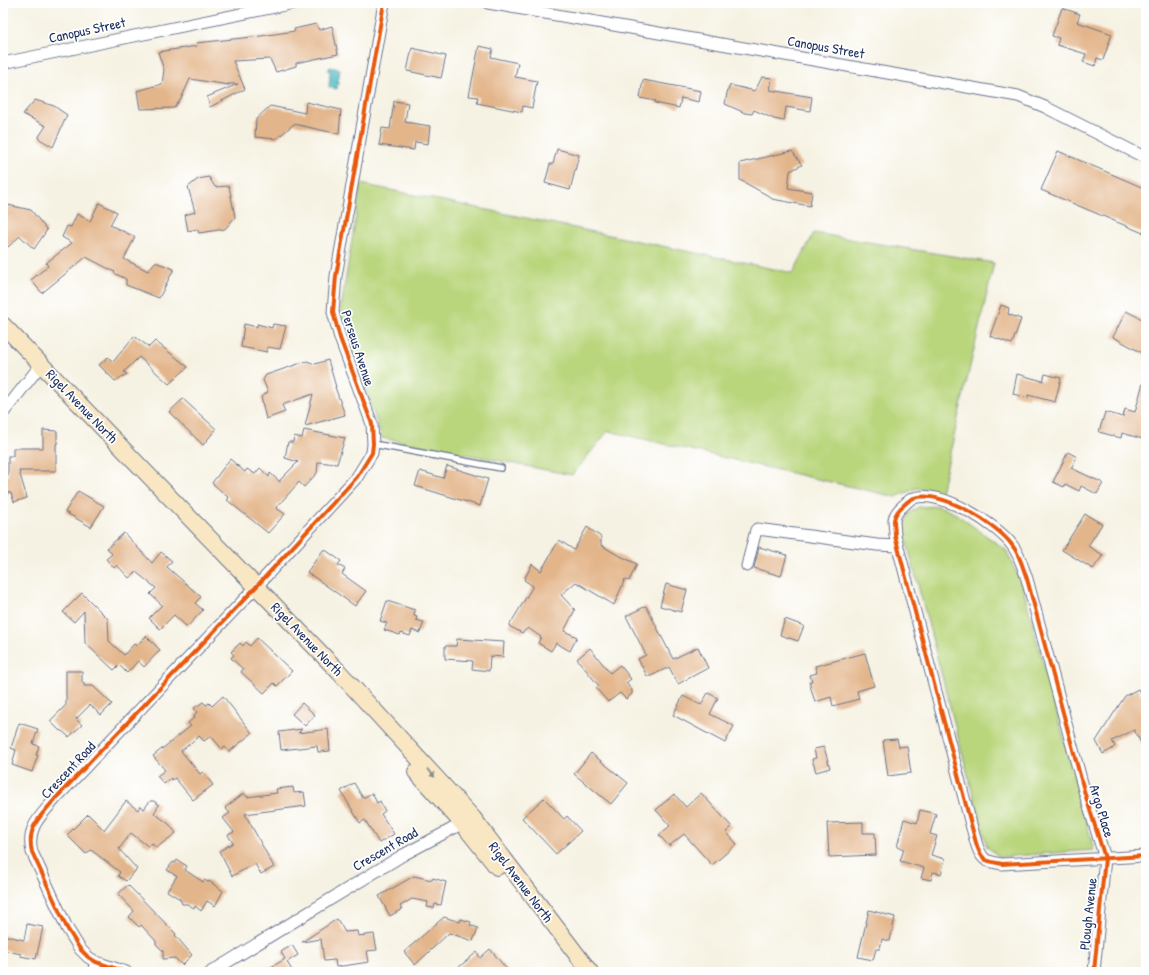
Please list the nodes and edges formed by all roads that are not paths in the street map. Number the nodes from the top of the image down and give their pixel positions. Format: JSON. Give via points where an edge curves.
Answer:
{"nodes":[{"id":1,"x":294,"y":3,"type":"edge"},
{"id":2,"x":384,"y":3,"type":"edge"},
{"id":3,"x":488,"y":3,"type":"edge"},
{"id":4,"x":3,"y":63,"type":"edge"},
{"id":5,"x":1146,"y":158,"type":"edge"},
{"id":6,"x":3,"y":325,"type":"edge"},
{"id":7,"x":3,"y":337,"type":"edge"},
{"id":8,"x":39,"y":368,"type":"junction"},
{"id":9,"x":3,"y":413,"type":"edge"},
{"id":10,"x":374,"y":444,"type":"junction"},
{"id":11,"x":501,"y":468,"type":"dead end"},
{"id":12,"x":897,"y":546,"type":"junction"},
{"id":13,"x":747,"y":566,"type":"dead end"},
{"id":14,"x":252,"y":590,"type":"junction"},
{"id":15,"x":467,"y":820,"type":"junction"},
{"id":16,"x":1146,"y":856,"type":"edge"},
{"id":17,"x":1105,"y":858,"type":"junction"},
{"id":18,"x":95,"y":967,"type":"edge"},
{"id":19,"x":126,"y":972,"type":"edge"},
{"id":20,"x":211,"y":972,"type":"edge"},
{"id":21,"x":580,"y":972,"type":"edge"},
{"id":22,"x":590,"y":972,"type":"edge"},
{"id":23,"x":1094,"y":972,"type":"edge"}],
"edges":[{"from":1,"to":4,"type":"street","name":"Canopus Street"},
{"from":2,"to":10,"type":"street","name":"Perseus Avenue","via":[[336,276],[333,312],[372,424]]},
{"from":3,"to":5,"type":"street","name":"Canopus Street","via":[[1018,96],[1045,106]]},
{"from":6,"to":8,"type":"main road","name":"Rigel Avenue North"},
{"from":7,"to":8,"type":"main road","name":"Rigel Avenue North"},
{"from":8,"to":9,"type":"street"},
{"from":8,"to":14,"type":"main road","name":"Rigel Avenue North"},
{"from":10,"to":11,"type":"lane"},
{"from":10,"to":14,"type":"street","name":"Perseus Avenue","via":[[372,453],[357,477]]},
{"from":12,"to":13,"type":"street","via":[[757,529]]},
{"from":12,"to":17,"type":"street","name":"Argo Place","via":[[972,828],[982,856],[986,860],[1002,864]]},
{"from":12,"to":17,"type":"street","name":"Argo Place","via":[[894,519],[899,509],[914,498],[924,497],[960,506],[1012,545],[1027,579],[1085,794]]},
{"from":14,"to":15,"type":"main road","name":"Rigel Avenue North","via":[[339,672]]},
{"from":14,"to":18,"type":"street","name":"Crescent Road","via":[[34,823],[30,844],[32,852],[67,928]]},
{"from":15,"to":20,"type":"street","name":"Crescent Road","via":[[404,855]]},
{"from":15,"to":21,"type":"main road","name":"Rigel Avenue North"},
{"from":15,"to":22,"type":"main road","name":"Rigel Avenue North"},
{"from":16,"to":17,"type":"street"},
{"from":17,"to":23,"type":"street","name":"Plough Avenue"},
{"from":18,"to":19,"type":"street","name":"Crescent Road"}]}
